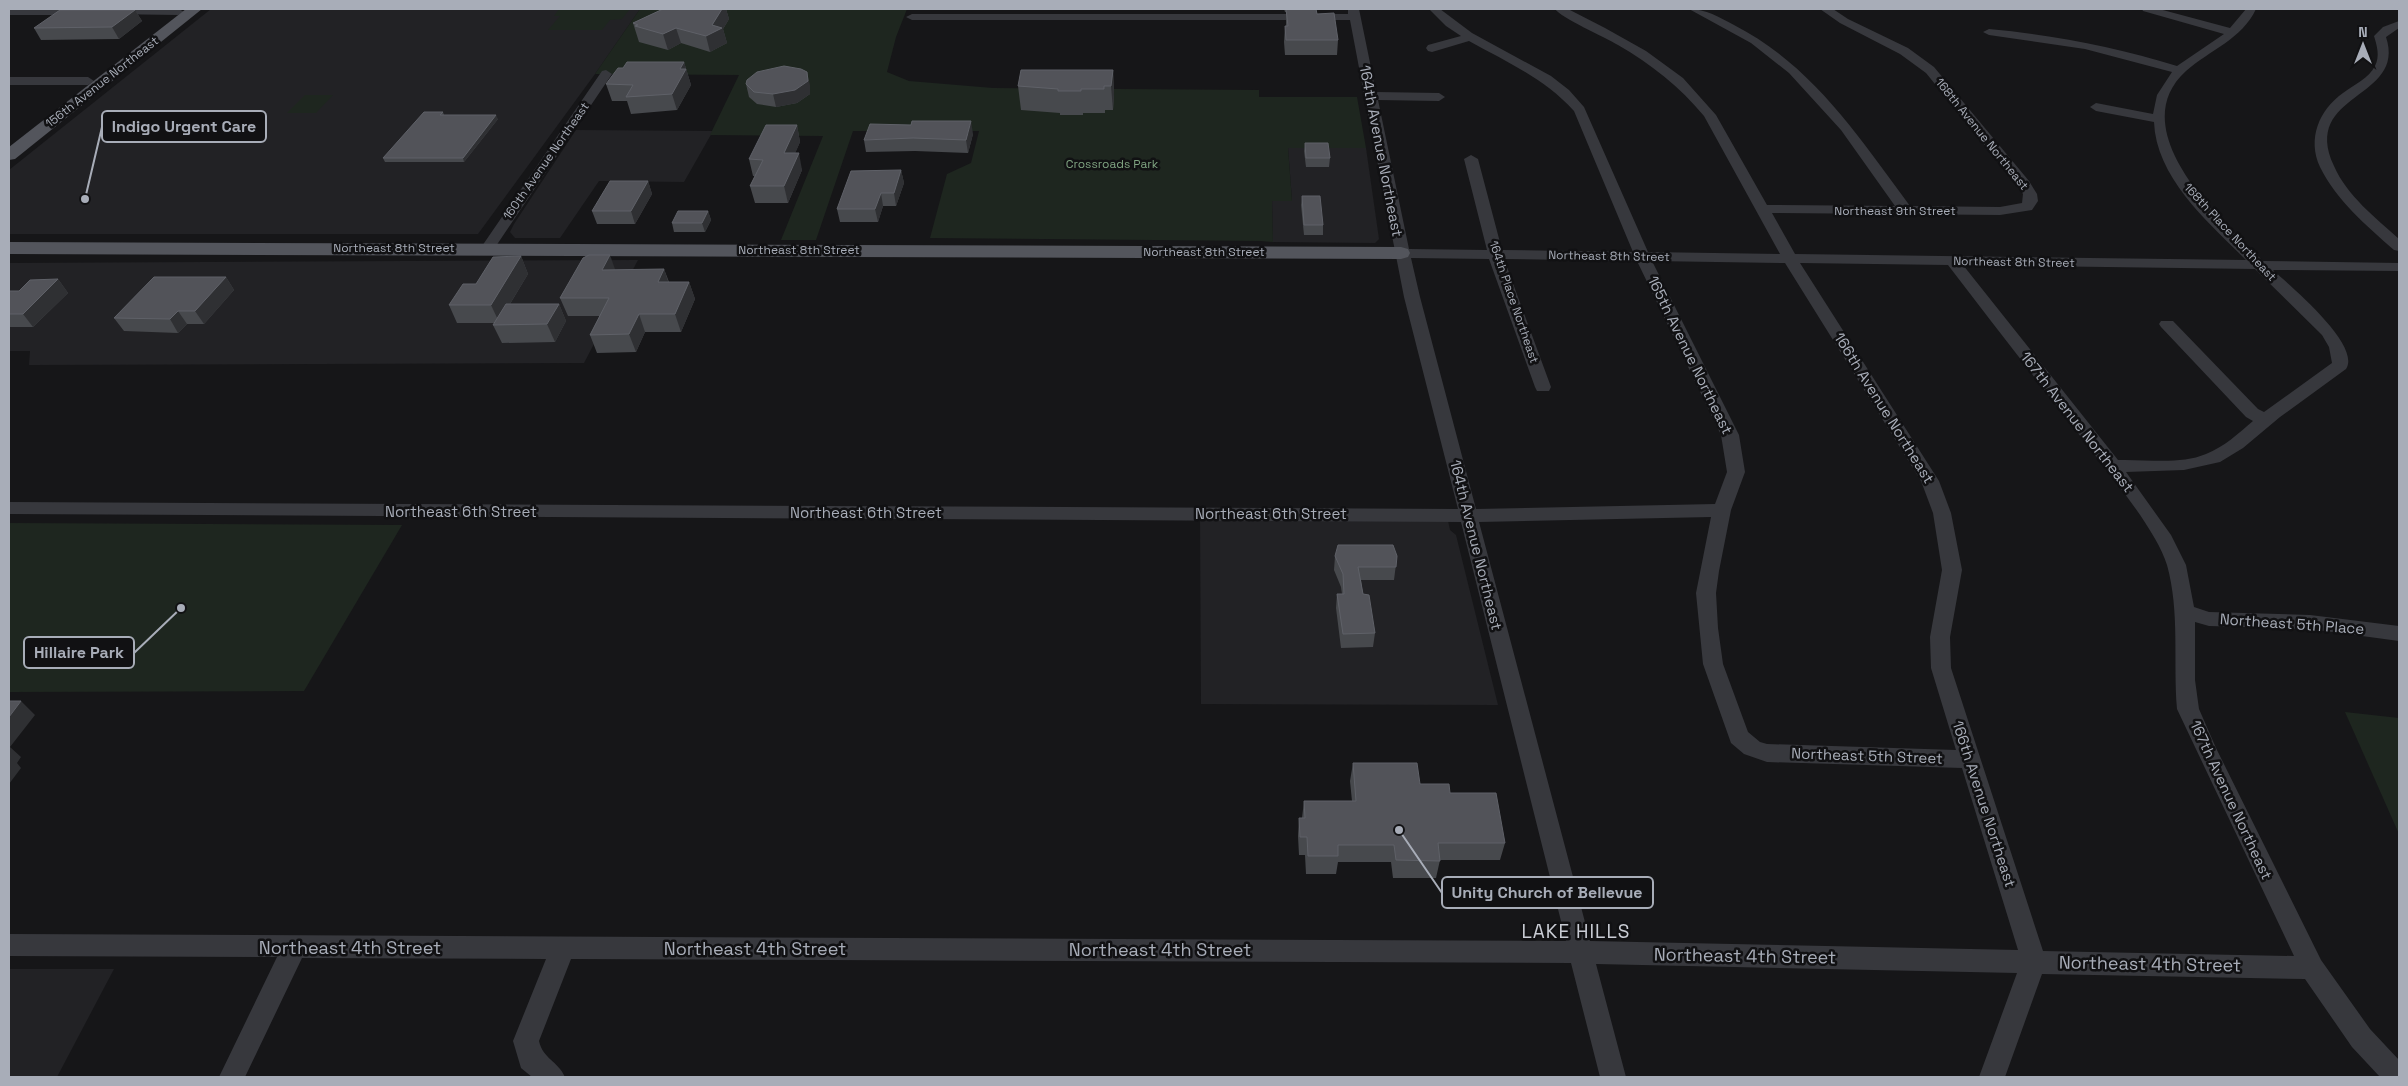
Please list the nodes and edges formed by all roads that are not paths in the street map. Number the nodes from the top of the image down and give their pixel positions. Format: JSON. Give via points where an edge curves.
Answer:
{"nodes":[{"id":1,"x":195,"y":9,"type":"edge"},
{"id":2,"x":1434,"y":9,"type":"edge"},
{"id":3,"x":1560,"y":9,"type":"edge"},
{"id":4,"x":1694,"y":9,"type":"edge"},
{"id":5,"x":1826,"y":9,"type":"edge"},
{"id":6,"x":2146,"y":9,"type":"edge"},
{"id":7,"x":2250,"y":9,"type":"edge"},
{"id":8,"x":180,"y":11,"type":"edge"},
{"id":9,"x":9,"y":12,"type":"edge"},
{"id":10,"x":1055,"y":13,"type":"edge"},
{"id":11,"x":1215,"y":13,"type":"edge"},
{"id":12,"x":1353,"y":13,"type":"edge"},
{"id":13,"x":912,"y":16,"type":"dead end"},
{"id":14,"x":2399,"y":24,"type":"edge"},
{"id":15,"x":1989,"y":32,"type":"dead end"},
{"id":16,"x":2231,"y":32,"type":"junction"},
{"id":17,"x":1472,"y":36,"type":"junction"},
{"id":18,"x":1432,"y":48,"type":"dead end"},
{"id":19,"x":2178,"y":70,"type":"junction"},
{"id":20,"x":606,"y":74,"type":"dead end"},
{"id":21,"x":1804,"y":80,"type":"joint"},
{"id":22,"x":9,"y":81,"type":"edge"},
{"id":23,"x":88,"y":81,"type":"junction"},
{"id":24,"x":1369,"y":96,"type":"junction"},
{"id":25,"x":1439,"y":97,"type":"dead end"},
{"id":26,"x":2096,"y":107,"type":"dead end"},
{"id":27,"x":2159,"y":119,"type":"junction"},
{"id":28,"x":9,"y":142,"type":"edge"},
{"id":29,"x":9,"y":155,"type":"edge"},
{"id":30,"x":1471,"y":159,"type":"dead end"},
{"id":31,"x":2027,"y":207,"type":"joint"},
{"id":32,"x":1762,"y":209,"type":"junction"},
{"id":33,"x":1906,"y":211,"type":"junction"},
{"id":34,"x":2399,"y":247,"type":"edge"},
{"id":35,"x":9,"y":248,"type":"edge"},
{"id":36,"x":487,"y":249,"type":"junction"},
{"id":37,"x":1402,"y":253,"type":"junction"},
{"id":38,"x":1496,"y":254,"type":"junction"},
{"id":39,"x":1642,"y":256,"type":"junction"},
{"id":40,"x":1790,"y":258,"type":"junction"},
{"id":41,"x":1952,"y":261,"type":"junction"},
{"id":42,"x":2260,"y":264,"type":"junction"},
{"id":43,"x":2399,"y":267,"type":"edge"},
{"id":44,"x":2167,"y":324,"type":"dead end"},
{"id":45,"x":1543,"y":387,"type":"dead end"},
{"id":46,"x":2265,"y":420,"type":"junction"},
{"id":47,"x":2113,"y":466,"type":"junction"},
{"id":48,"x":9,"y":508,"type":"edge"},
{"id":49,"x":1722,"y":510,"type":"junction"},
{"id":50,"x":1468,"y":515,"type":"junction"},
{"id":51,"x":2185,"y":612,"type":"junction"},
{"id":52,"x":2399,"y":632,"type":"edge"},
{"id":53,"x":1767,"y":753,"type":"joint"},
{"id":54,"x":1968,"y":759,"type":"junction"},
{"id":55,"x":9,"y":945,"type":"edge"},
{"id":56,"x":294,"y":948,"type":"junction"},
{"id":57,"x":562,"y":948,"type":"junction"},
{"id":58,"x":1582,"y":952,"type":"junction"},
{"id":59,"x":2034,"y":961,"type":"junction"},
{"id":60,"x":2312,"y":968,"type":"junction"},
{"id":61,"x":232,"y":1077,"type":"edge"},
{"id":62,"x":552,"y":1077,"type":"edge"},
{"id":63,"x":1614,"y":1077,"type":"edge"},
{"id":64,"x":1992,"y":1077,"type":"edge"},
{"id":65,"x":2397,"y":1077,"type":"edge"}],
"edges":[{"from":1,"to":29,"type":"main road","name":"156th Avenue Northeast"},
{"from":2,"to":17,"type":"street"},
{"from":3,"to":32,"type":"street","name":"166th Avenue Northeast","via":[[1651,58],[1688,88],[1710,114]]},
{"from":4,"to":21,"type":"street","via":[[1755,41]]},
{"from":5,"to":31,"type":"street","name":"168th Avenue Northeast","via":[[1923,64],[2024,184],[2030,194],[2031,202]]},
{"from":6,"to":16,"type":"street"},
{"from":7,"to":16,"type":"street","via":[[2247,18]]},
{"from":8,"to":9,"type":"street"},
{"from":8,"to":23,"type":"main road","name":"156th Avenue Northeast"},
{"from":10,"to":11,"type":"street"},
{"from":10,"to":13,"type":"street"},
{"from":11,"to":12,"type":"street"},
{"from":12,"to":24,"type":"street","name":"164th Avenue Northeast"},
{"from":14,"to":34,"type":"street","via":[[2380,36],[2384,57],[2381,66],[2375,75],[2334,107],[2323,123],[2321,139],[2326,163],[2340,188]]},
{"from":15,"to":19,"type":"street","via":[[2085,45]]},
{"from":16,"to":19,"type":"street","name":"168th Place Northeast"},
{"from":17,"to":18,"type":"street"},
{"from":17,"to":39,"type":"street","name":"165th Avenue Northeast","via":[[1546,78],[1571,97],[1587,123]]},
{"from":19,"to":27,"type":"street","name":"168th Place Northeast","via":[[2163,94]]},
{"from":20,"to":36,"type":"street","name":"160th Avenue Northeast"},
{"from":21,"to":33,"type":"street","via":[[1826,103]]},
{"from":22,"to":23,"type":"street"},
{"from":23,"to":28,"type":"main road","name":"156th Avenue Northeast"},
{"from":24,"to":25,"type":"street"},
{"from":24,"to":37,"type":"street","name":"164th Avenue Northeast"},
{"from":26,"to":27,"type":"street"},
{"from":27,"to":42,"type":"street","name":"168th Place Northeast","via":[[2162,137],[2179,177]]},
{"from":30,"to":38,"type":"street","name":"164th Place Northeast"},
{"from":31,"to":33,"type":"street","name":"Northeast 9th Street","via":[[2000,211]]},
{"from":32,"to":33,"type":"street","name":"Northeast 9th Street"},
{"from":32,"to":40,"type":"street","name":"166th Avenue Northeast"},
{"from":35,"to":36,"type":"main road","name":"Northeast 8th Street"},
{"from":36,"to":37,"type":"main road","name":"Northeast 8th Street"},
{"from":37,"to":38,"type":"street","name":"Northeast 8th Street"},
{"from":37,"to":50,"type":"street","name":"164th Avenue Northeast"},
{"from":38,"to":39,"type":"street","name":"Northeast 8th Street"},
{"from":38,"to":45,"type":"street","name":"164th Place Northeast"},
{"from":39,"to":40,"type":"street","name":"Northeast 8th Street"},
{"from":39,"to":49,"type":"street","name":"165th Avenue Northeast","via":[[1730,435],[1736,472]]},
{"from":40,"to":41,"type":"street","name":"Northeast 8th Street"},
{"from":40,"to":54,"type":"street","name":"166th Avenue Northeast","via":[[1930,481],[1942,513],[1952,570],[1940,637],[1941,668]]},
{"from":41,"to":42,"type":"street","name":"Northeast 8th Street"},
{"from":41,"to":47,"type":"street","name":"167th Avenue Northeast"},
{"from":42,"to":43,"type":"street","name":"Northeast 8th Street"},
{"from":42,"to":46,"type":"street","name":"168th Place Northeast","via":[[2326,330],[2341,354],[2340,365]]},
{"from":44,"to":46,"type":"street","via":[[2252,413]]},
{"from":46,"to":47,"type":"street","via":[[2240,443],[2203,461]]},
{"from":47,"to":51,"type":"street","name":"167th Avenue Northeast","via":[[2162,535],[2176,564]]},
{"from":48,"to":50,"type":"street","name":"Northeast 6th Street"},
{"from":49,"to":50,"type":"street","name":"Northeast 6th Street"},
{"from":49,"to":53,"type":"street","name":"165th Avenue Northeast","via":[[1706,593],[1713,664],[1739,737],[1752,748]]},
{"from":50,"to":58,"type":"street","name":"164th Avenue Northeast"},
{"from":51,"to":52,"type":"street","name":"Northeast 5th Place","via":[[2209,619],[2310,622]]},
{"from":51,"to":60,"type":"street","name":"167th Avenue Northeast","via":[[2188,709]]},
{"from":53,"to":54,"type":"street","name":"Northeast 5th Street"},
{"from":54,"to":59,"type":"street","name":"166th Avenue Northeast"},
{"from":55,"to":56,"type":"street","name":"Northeast 4th Street"},
{"from":56,"to":57,"type":"street","name":"Northeast 4th Street"},
{"from":56,"to":61,"type":"street"},
{"from":57,"to":58,"type":"street","name":"Northeast 4th Street"},
{"from":57,"to":62,"type":"street","via":[[526,1041],[530,1059]]},
{"from":58,"to":59,"type":"street","name":"Northeast 4th Street"},
{"from":58,"to":63,"type":"street","name":"164th Avenue Northeast"},
{"from":59,"to":60,"type":"street","name":"Northeast 4th Street"},
{"from":59,"to":64,"type":"street"},
{"from":60,"to":65,"type":"street","name":"167th Avenue Northeast","via":[[2361,1038]]}]}
